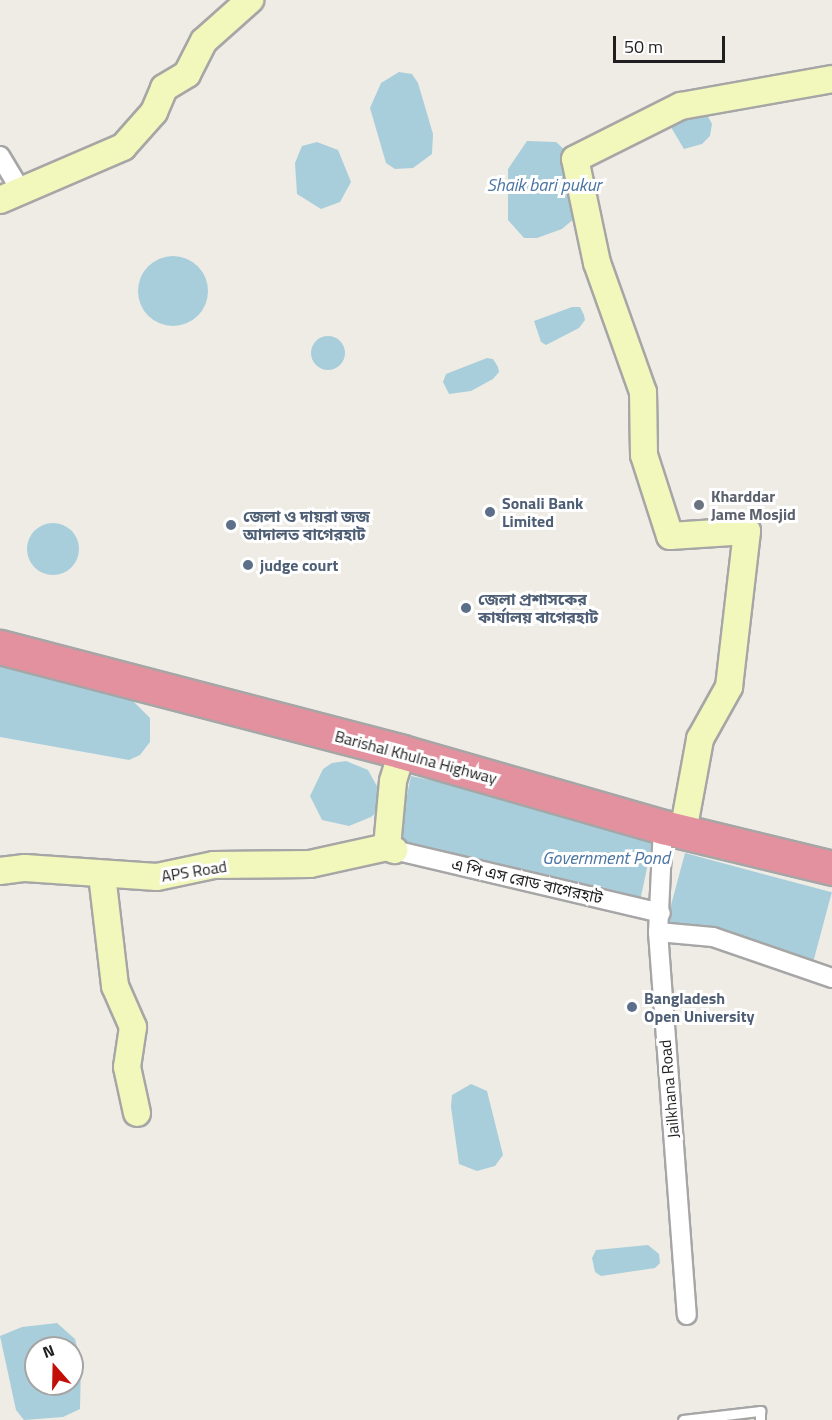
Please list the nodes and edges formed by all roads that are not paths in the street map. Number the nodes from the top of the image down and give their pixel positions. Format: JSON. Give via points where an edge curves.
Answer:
{"nodes":[{"id":1,"x":250,"y":0,"type":"edge"},
{"id":2,"x":832,"y":79,"type":"edge"},
{"id":3,"x":0,"y":156,"type":"edge"},
{"id":4,"x":10,"y":194,"type":"edge"},
{"id":5,"x":0,"y":646,"type":"edge"},
{"id":6,"x":402,"y":752,"type":"junction"},
{"id":7,"x":673,"y":830,"type":"junction"},
{"id":8,"x":390,"y":849,"type":"junction"},
{"id":9,"x":832,"y":868,"type":"edge"},
{"id":10,"x":0,"y":871,"type":"edge"},
{"id":11,"x":102,"y":875,"type":"junction"},
{"id":12,"x":660,"y":913,"type":"junction"},
{"id":13,"x":658,"y":932,"type":"junction"},
{"id":14,"x":832,"y":978,"type":"edge"},
{"id":15,"x":137,"y":1113,"type":"dead end"},
{"id":16,"x":687,"y":1315,"type":"dead end"},
{"id":17,"x":683,"y":1420,"type":"edge"},
{"id":18,"x":760,"y":1420,"type":"edge"}],
"edges":[{"from":1,"to":4,"type":"street","via":[[204,41],[187,74],[164,88],[154,112],[123,147]]},
{"from":2,"to":7,"type":"street","via":[[681,106],[575,159],[597,263],[643,392],[644,455],[670,536],[747,531],[729,687],[700,739]]},
{"from":3,"to":4,"type":"street"},
{"from":5,"to":6,"type":"highway","name":"Barishal Khulna Highway"},
{"from":6,"to":7,"type":"highway","name":"Barishal Khulna Highway"},
{"from":6,"to":8,"type":"street","via":[[393,782]]},
{"from":7,"to":9,"type":"highway","name":"Barishal Khulna Highway"},
{"from":7,"to":12,"type":"street","name":"Jailkhana Road"},
{"from":8,"to":11,"type":"street","name":"APS Road","via":[[310,864],[214,865],[157,877]]},
{"from":8,"to":12,"type":"street","name":"এ পি এস রোড বাগেরহাট"},
{"from":10,"to":11,"type":"street","name":"APS Road","via":[[25,868]]},
{"from":11,"to":15,"type":"street","via":[[115,986],[133,1027],[127,1067]]},
{"from":12,"to":13,"type":"street","name":"Jailkhana Road"},
{"from":13,"to":14,"type":"street","via":[[713,938]]},
{"from":13,"to":16,"type":"street","name":"Jailkhana Road"},
{"from":17,"to":18,"type":"lane","via":[[760,1411]]}]}
